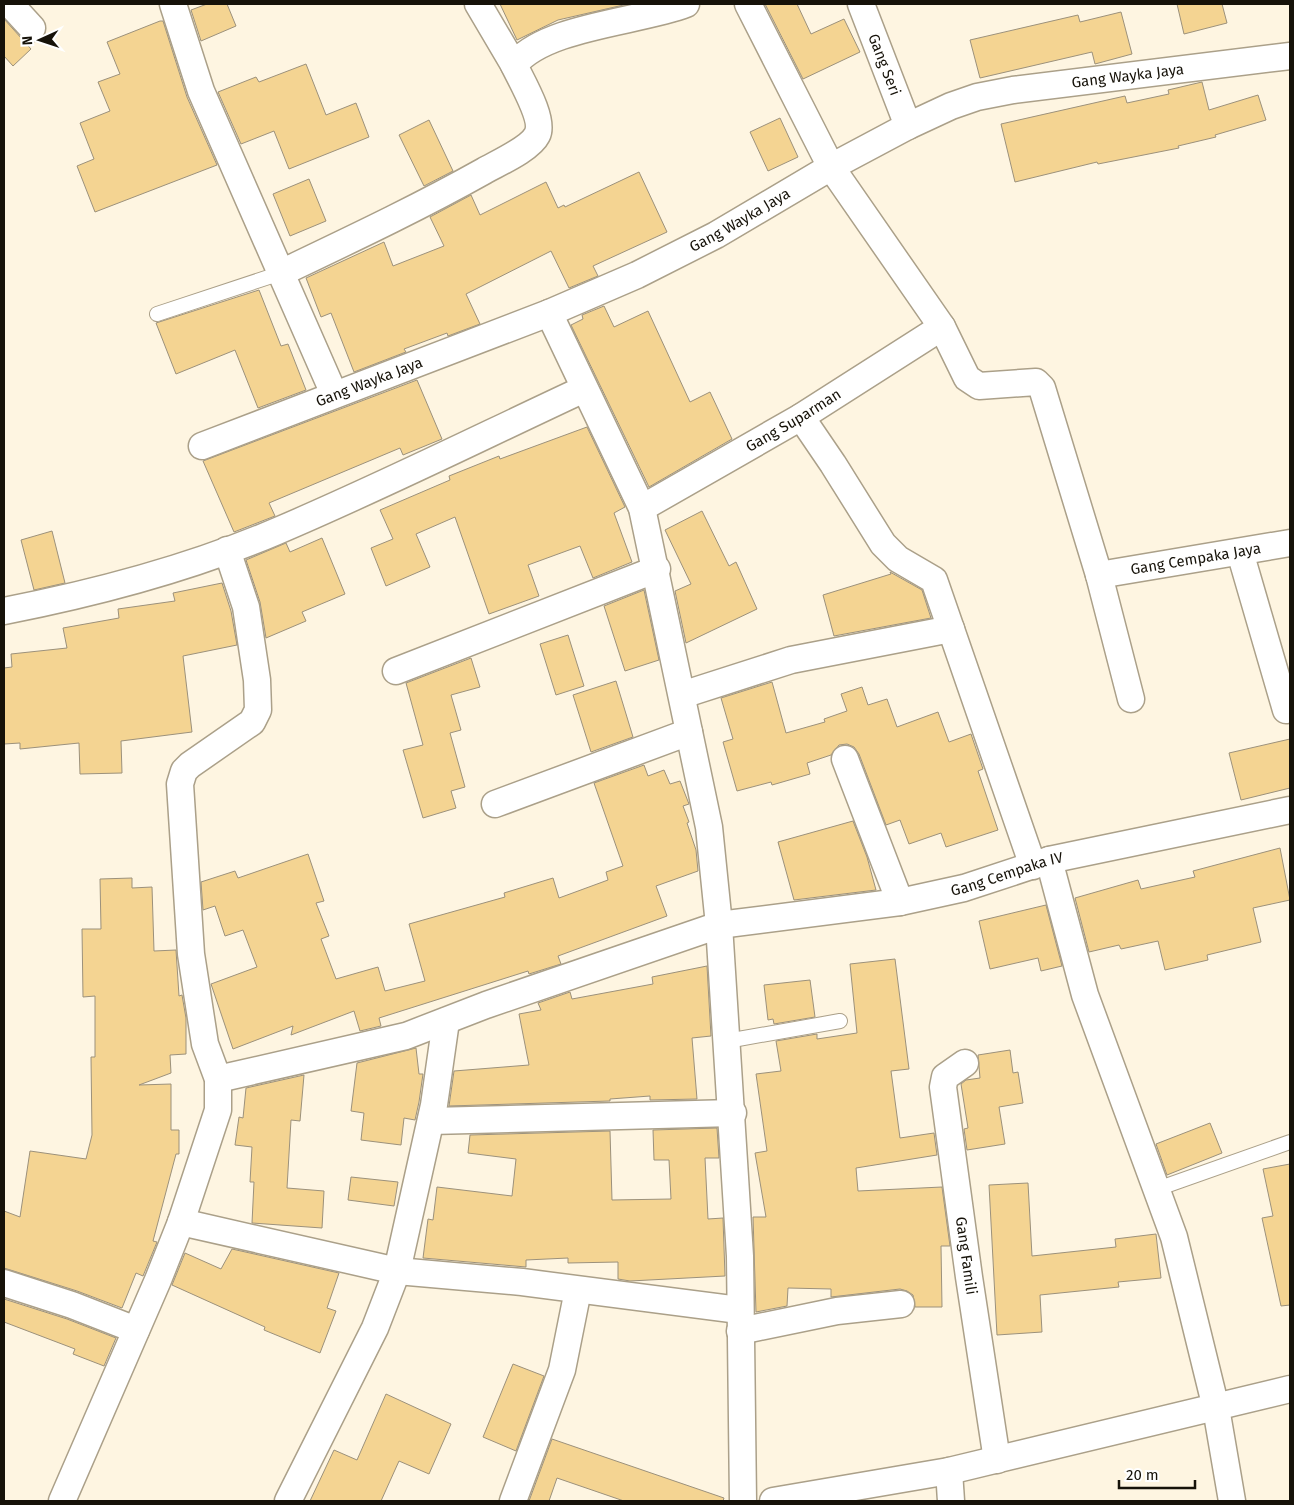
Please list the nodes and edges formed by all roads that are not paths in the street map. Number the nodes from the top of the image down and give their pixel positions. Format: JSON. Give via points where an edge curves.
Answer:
{"nodes":[{"id":1,"x":10,"y":4,"type":"edge"},
{"id":2,"x":174,"y":4,"type":"edge"},
{"id":3,"x":478,"y":4,"type":"edge"},
{"id":4,"x":686,"y":4,"type":"edge"},
{"id":5,"x":748,"y":4,"type":"edge"},
{"id":6,"x":861,"y":4,"type":"edge"},
{"id":7,"x":32,"y":28,"type":"dead end"},
{"id":8,"x":1290,"y":56,"type":"edge"},
{"id":9,"x":514,"y":65,"type":"junction"},
{"id":10,"x":908,"y":126,"type":"junction"},
{"id":11,"x":831,"y":168,"type":"junction"},
{"id":12,"x":281,"y":273,"type":"junction"},
{"id":13,"x":549,"y":313,"type":"junction"},
{"id":14,"x":157,"y":314,"type":"dead end"},
{"id":15,"x":942,"y":327,"type":"junction"},
{"id":16,"x":584,"y":389,"type":"junction"},
{"id":17,"x":334,"y":394,"type":"junction"},
{"id":18,"x":801,"y":418,"type":"junction"},
{"id":19,"x":202,"y":446,"type":"dead end"},
{"id":20,"x":642,"y":508,"type":"junction"},
{"id":21,"x":1290,"y":543,"type":"edge"},
{"id":22,"x":227,"y":550,"type":"junction"},
{"id":23,"x":1240,"y":552,"type":"junction"},
{"id":24,"x":656,"y":569,"type":"junction"},
{"id":25,"x":1099,"y":575,"type":"junction"},
{"id":26,"x":4,"y":611,"type":"edge"},
{"id":27,"x":951,"y":629,"type":"junction"},
{"id":28,"x":396,"y":671,"type":"dead end"},
{"id":29,"x":682,"y":694,"type":"junction"},
{"id":30,"x":1132,"y":699,"type":"dead end"},
{"id":31,"x":1286,"y":710,"type":"dead end"},
{"id":32,"x":689,"y":732,"type":"junction"},
{"id":33,"x":845,"y":759,"type":"dead end"},
{"id":34,"x":495,"y":804,"type":"dead end"},
{"id":35,"x":1290,"y":810,"type":"edge"},
{"id":36,"x":1041,"y":863,"type":"junction"},
{"id":37,"x":900,"y":902,"type":"junction"},
{"id":38,"x":719,"y":925,"type":"junction"},
{"id":39,"x":446,"y":1021,"type":"junction"},
{"id":40,"x":840,"y":1021,"type":"dead end"},
{"id":41,"x":727,"y":1041,"type":"junction"},
{"id":42,"x":965,"y":1063,"type":"dead end"},
{"id":43,"x":218,"y":1079,"type":"junction"},
{"id":44,"x":732,"y":1113,"type":"junction"},
{"id":45,"x":431,"y":1121,"type":"junction"},
{"id":46,"x":1290,"y":1142,"type":"edge"},
{"id":47,"x":1157,"y":1189,"type":"junction"},
{"id":48,"x":181,"y":1222,"type":"junction"},
{"id":49,"x":397,"y":1271,"type":"junction"},
{"id":50,"x":4,"y":1283,"type":"edge"},
{"id":51,"x":578,"y":1290,"type":"junction"},
{"id":52,"x":900,"y":1304,"type":"dead end"},
{"id":53,"x":739,"y":1320,"type":"junction"},
{"id":54,"x":136,"y":1330,"type":"junction"},
{"id":55,"x":1290,"y":1389,"type":"edge"},
{"id":56,"x":1216,"y":1408,"type":"junction"},
{"id":57,"x":997,"y":1460,"type":"junction"},
{"id":58,"x":949,"y":1470,"type":"junction"},
{"id":59,"x":62,"y":1501,"type":"edge"},
{"id":60,"x":288,"y":1501,"type":"edge"},
{"id":61,"x":513,"y":1501,"type":"edge"},
{"id":62,"x":743,"y":1501,"type":"edge"},
{"id":63,"x":773,"y":1501,"type":"edge"},
{"id":64,"x":951,"y":1501,"type":"edge"},
{"id":65,"x":1232,"y":1501,"type":"edge"}],
"edges":[{"from":1,"to":7,"type":"street"},
{"from":2,"to":12,"type":"street","via":[[201,91]]},
{"from":3,"to":9,"type":"street"},
{"from":4,"to":9,"type":"street","via":[[566,34],[524,56]]},
{"from":5,"to":11,"type":"street"},
{"from":6,"to":10,"type":"street","name":"Gang Seri"},
{"from":8,"to":10,"type":"street","name":"Gang Wayka Jaya","via":[[977,97]]},
{"from":9,"to":12,"type":"street","via":[[538,118],[539,128],[534,139],[518,152],[420,206]]},
{"from":10,"to":11,"type":"street","name":"Gang Wayka Jaya"},
{"from":11,"to":13,"type":"street","name":"Gang Wayka Jaya","via":[[637,275]]},
{"from":11,"to":15,"type":"street"},
{"from":12,"to":14,"type":"lane"},
{"from":12,"to":17,"type":"street"},
{"from":13,"to":16,"type":"street"},
{"from":13,"to":17,"type":"street","name":"Gang Wayka Jaya"},
{"from":15,"to":18,"type":"street","name":"Gang Suparman"},
{"from":15,"to":25,"type":"street","via":[[972,382],[979,386],[1036,382],[1041,385]]},
{"from":16,"to":20,"type":"street"},
{"from":16,"to":22,"type":"street","via":[[275,532]]},
{"from":17,"to":19,"type":"street","name":"Gang Wayka Jaya"},
{"from":18,"to":20,"type":"street","name":"Gang Suparman"},
{"from":18,"to":27,"type":"street","via":[[883,544],[898,559],[934,580]]},
{"from":20,"to":24,"type":"street"},
{"from":21,"to":23,"type":"street","name":"Gang Cempaka Jaya"},
{"from":22,"to":26,"type":"street","via":[[156,575]]},
{"from":22,"to":43,"type":"street","via":[[246,608],[258,710],[252,722],[190,764],[180,784],[191,954],[205,1044]]},
{"from":23,"to":25,"type":"street","name":"Gang Cempaka Jaya"},
{"from":23,"to":31,"type":"street"},
{"from":24,"to":28,"type":"street"},
{"from":24,"to":29,"type":"street"},
{"from":25,"to":30,"type":"street"},
{"from":27,"to":29,"type":"street","via":[[791,660]]},
{"from":27,"to":36,"type":"street"},
{"from":29,"to":32,"type":"street"},
{"from":32,"to":34,"type":"street"},
{"from":32,"to":38,"type":"street","via":[[709,828]]},
{"from":33,"to":37,"type":"street"},
{"from":35,"to":36,"type":"street","name":"Gang Cempaka IV"},
{"from":36,"to":37,"type":"street","name":"Gang Cempaka IV","via":[[964,888]]},
{"from":36,"to":47,"type":"street","via":[[1085,995]]},
{"from":37,"to":38,"type":"street","name":"Gang Cempaka IV"},
{"from":38,"to":39,"type":"street","name":"Gang Cempaka IV"},
{"from":38,"to":41,"type":"street"},
{"from":39,"to":43,"type":"street","name":"Gang Cempaka IV","via":[[406,1036]]},
{"from":39,"to":45,"type":"street"},
{"from":40,"to":41,"type":"lane"},
{"from":41,"to":44,"type":"street"},
{"from":42,"to":57,"type":"street","name":"Gang Famili","via":[[945,1076],[943,1087]]},
{"from":43,"to":48,"type":"street","via":[[218,1110]]},
{"from":44,"to":45,"type":"street"},
{"from":44,"to":53,"type":"street","via":[[740,1256]]},
{"from":45,"to":49,"type":"street"},
{"from":46,"to":47,"type":"lane"},
{"from":47,"to":56,"type":"street","via":[[1174,1237]]},
{"from":48,"to":49,"type":"street"},
{"from":48,"to":54,"type":"street"},
{"from":49,"to":51,"type":"street"},
{"from":49,"to":60,"type":"street","via":[[374,1328]]},
{"from":50,"to":54,"type":"street"},
{"from":51,"to":53,"type":"street"},
{"from":51,"to":61,"type":"street","via":[[562,1370]]},
{"from":52,"to":53,"type":"street"},
{"from":53,"to":62,"type":"street"},
{"from":54,"to":59,"type":"street"},
{"from":55,"to":56,"type":"street"},
{"from":56,"to":57,"type":"street"},
{"from":56,"to":65,"type":"street"},
{"from":57,"to":58,"type":"street"},
{"from":58,"to":63,"type":"street"},
{"from":58,"to":64,"type":"street"}]}
